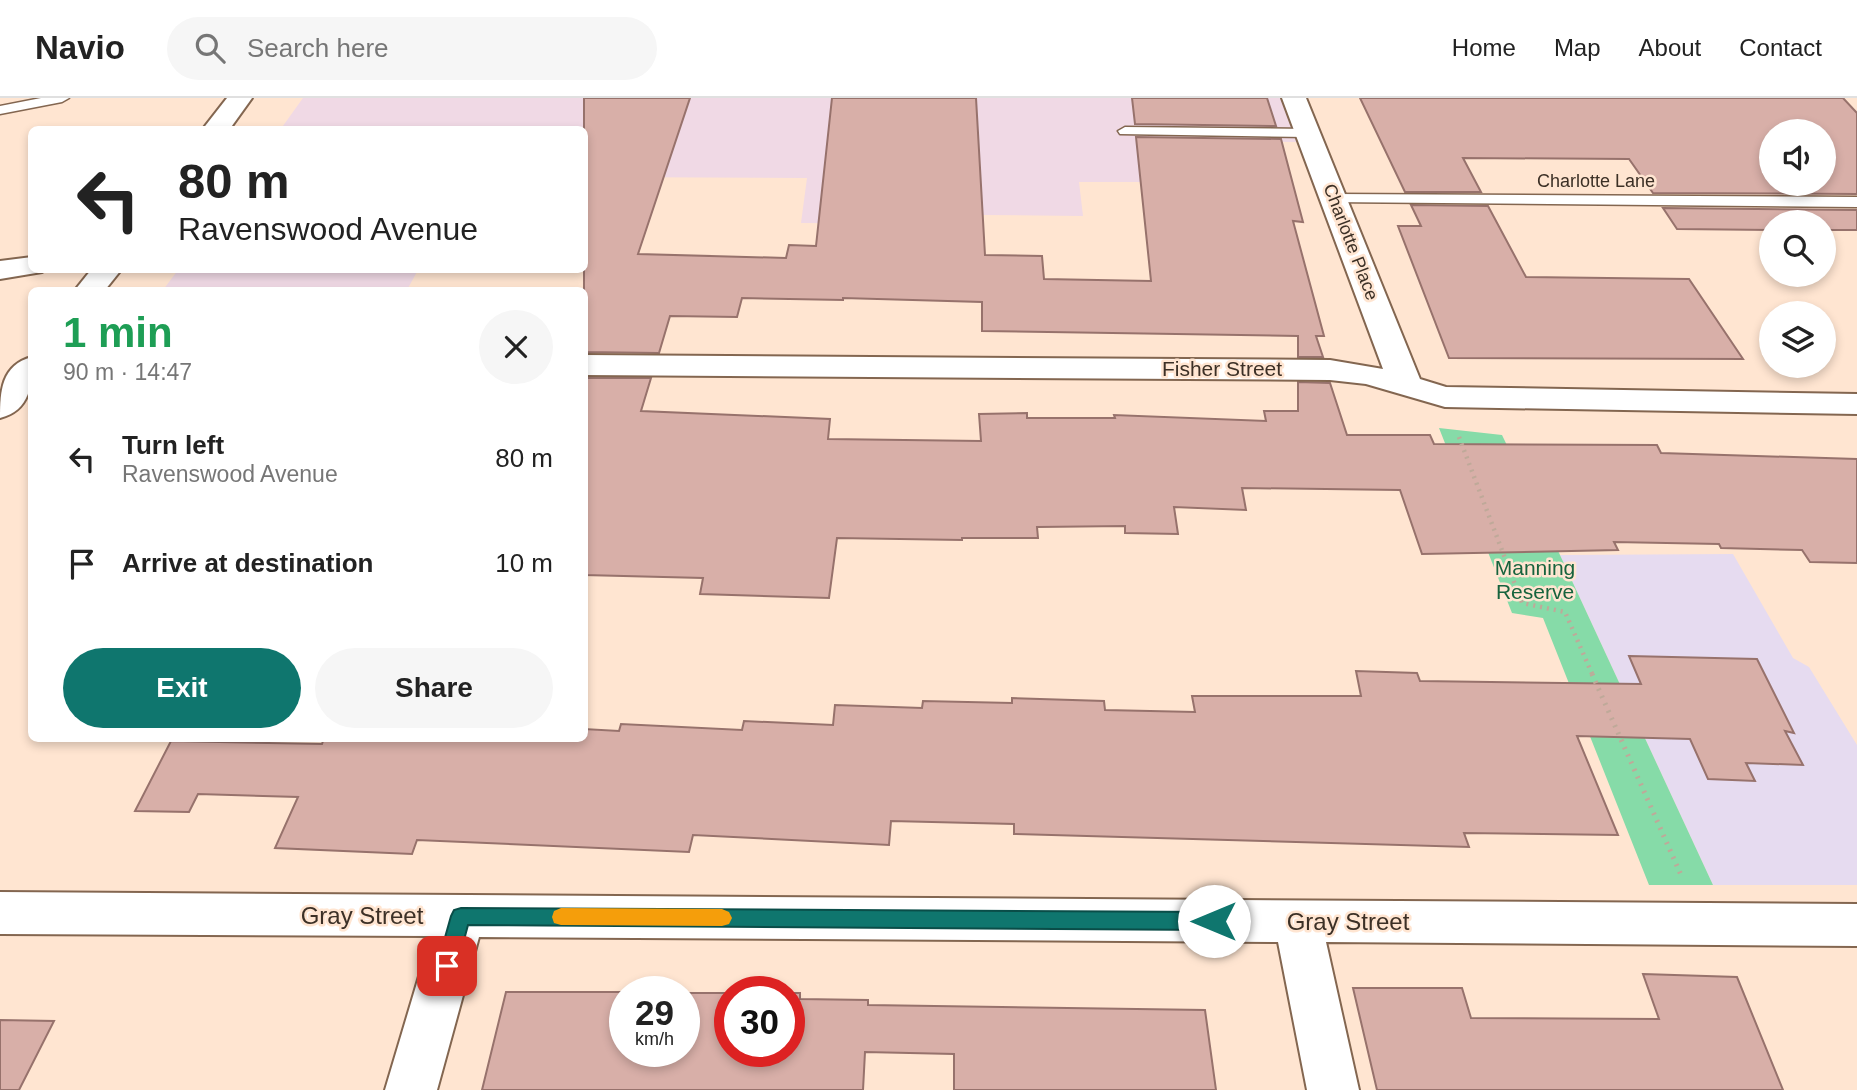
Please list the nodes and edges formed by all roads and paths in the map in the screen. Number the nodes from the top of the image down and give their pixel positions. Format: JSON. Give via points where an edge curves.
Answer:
{"nodes":[{"id":1,"x":62,"y":98,"type":"edge"},
{"id":2,"x":240,"y":98,"type":"edge"},
{"id":3,"x":1294,"y":98,"type":"edge"},
{"id":4,"x":0,"y":110,"type":"edge"},
{"id":5,"x":218,"y":126,"type":"edge"},
{"id":6,"x":1125,"y":131,"type":"dead end"},
{"id":7,"x":1308,"y":133,"type":"junction"},
{"id":8,"x":1334,"y":199,"type":"junction"},
{"id":9,"x":1857,"y":202,"type":"edge"},
{"id":10,"x":28,"y":266,"type":"edge"},
{"id":11,"x":0,"y":270,"type":"edge"},
{"id":12,"x":104,"y":273,"type":"edge"},
{"id":13,"x":92,"y":287,"type":"edge"},
{"id":14,"x":588,"y":365,"type":"edge"},
{"id":15,"x":28,"y":372,"type":"edge"},
{"id":16,"x":1406,"y":386,"type":"junction"},
{"id":17,"x":1445,"y":397,"type":"junction"},
{"id":18,"x":1857,"y":404,"type":"edge"},
{"id":19,"x":0,"y":408,"type":"edge"},
{"id":20,"x":0,"y":913,"type":"edge"},
{"id":21,"x":461,"y":916,"type":"junction"},
{"id":22,"x":1298,"y":922,"type":"junction"},
{"id":23,"x":1703,"y":924,"type":"junction"},
{"id":24,"x":1857,"y":925,"type":"edge"},
{"id":25,"x":411,"y":1090,"type":"edge"},
{"id":26,"x":1333,"y":1090,"type":"edge"}],
"edges":[{"from":1,"to":4,"type":"lane"},
{"from":2,"to":5,"type":"street"},
{"from":3,"to":7,"type":"street","name":"Charlotte Place"},
{"from":6,"to":7,"type":"lane"},
{"from":7,"to":8,"type":"street","name":"Charlotte Place"},
{"from":8,"to":9,"type":"lane","name":"Charlotte Lane"},
{"from":8,"to":16,"type":"street","name":"Charlotte Place"},
{"from":10,"to":11,"type":"street"},
{"from":12,"to":13,"type":"street"},
{"from":14,"to":16,"type":"street","name":"Fisher Street","via":[[1331,370]]},
{"from":15,"to":19,"type":"street"},
{"from":16,"to":17,"type":"street","name":"Fisher Street"},
{"from":17,"to":18,"type":"street","name":"Fisher Street"},
{"from":17,"to":23,"type":"path","via":[[1522,603],[1565,612]]},
{"from":20,"to":21,"type":"street","name":"Gray Street"},
{"from":21,"to":22,"type":"street","name":"Gray Street"},
{"from":21,"to":25,"type":"street"},
{"from":22,"to":23,"type":"street","name":"Gray Street"},
{"from":22,"to":26,"type":"street"},
{"from":23,"to":24,"type":"street","name":"Gray Street"}]}
